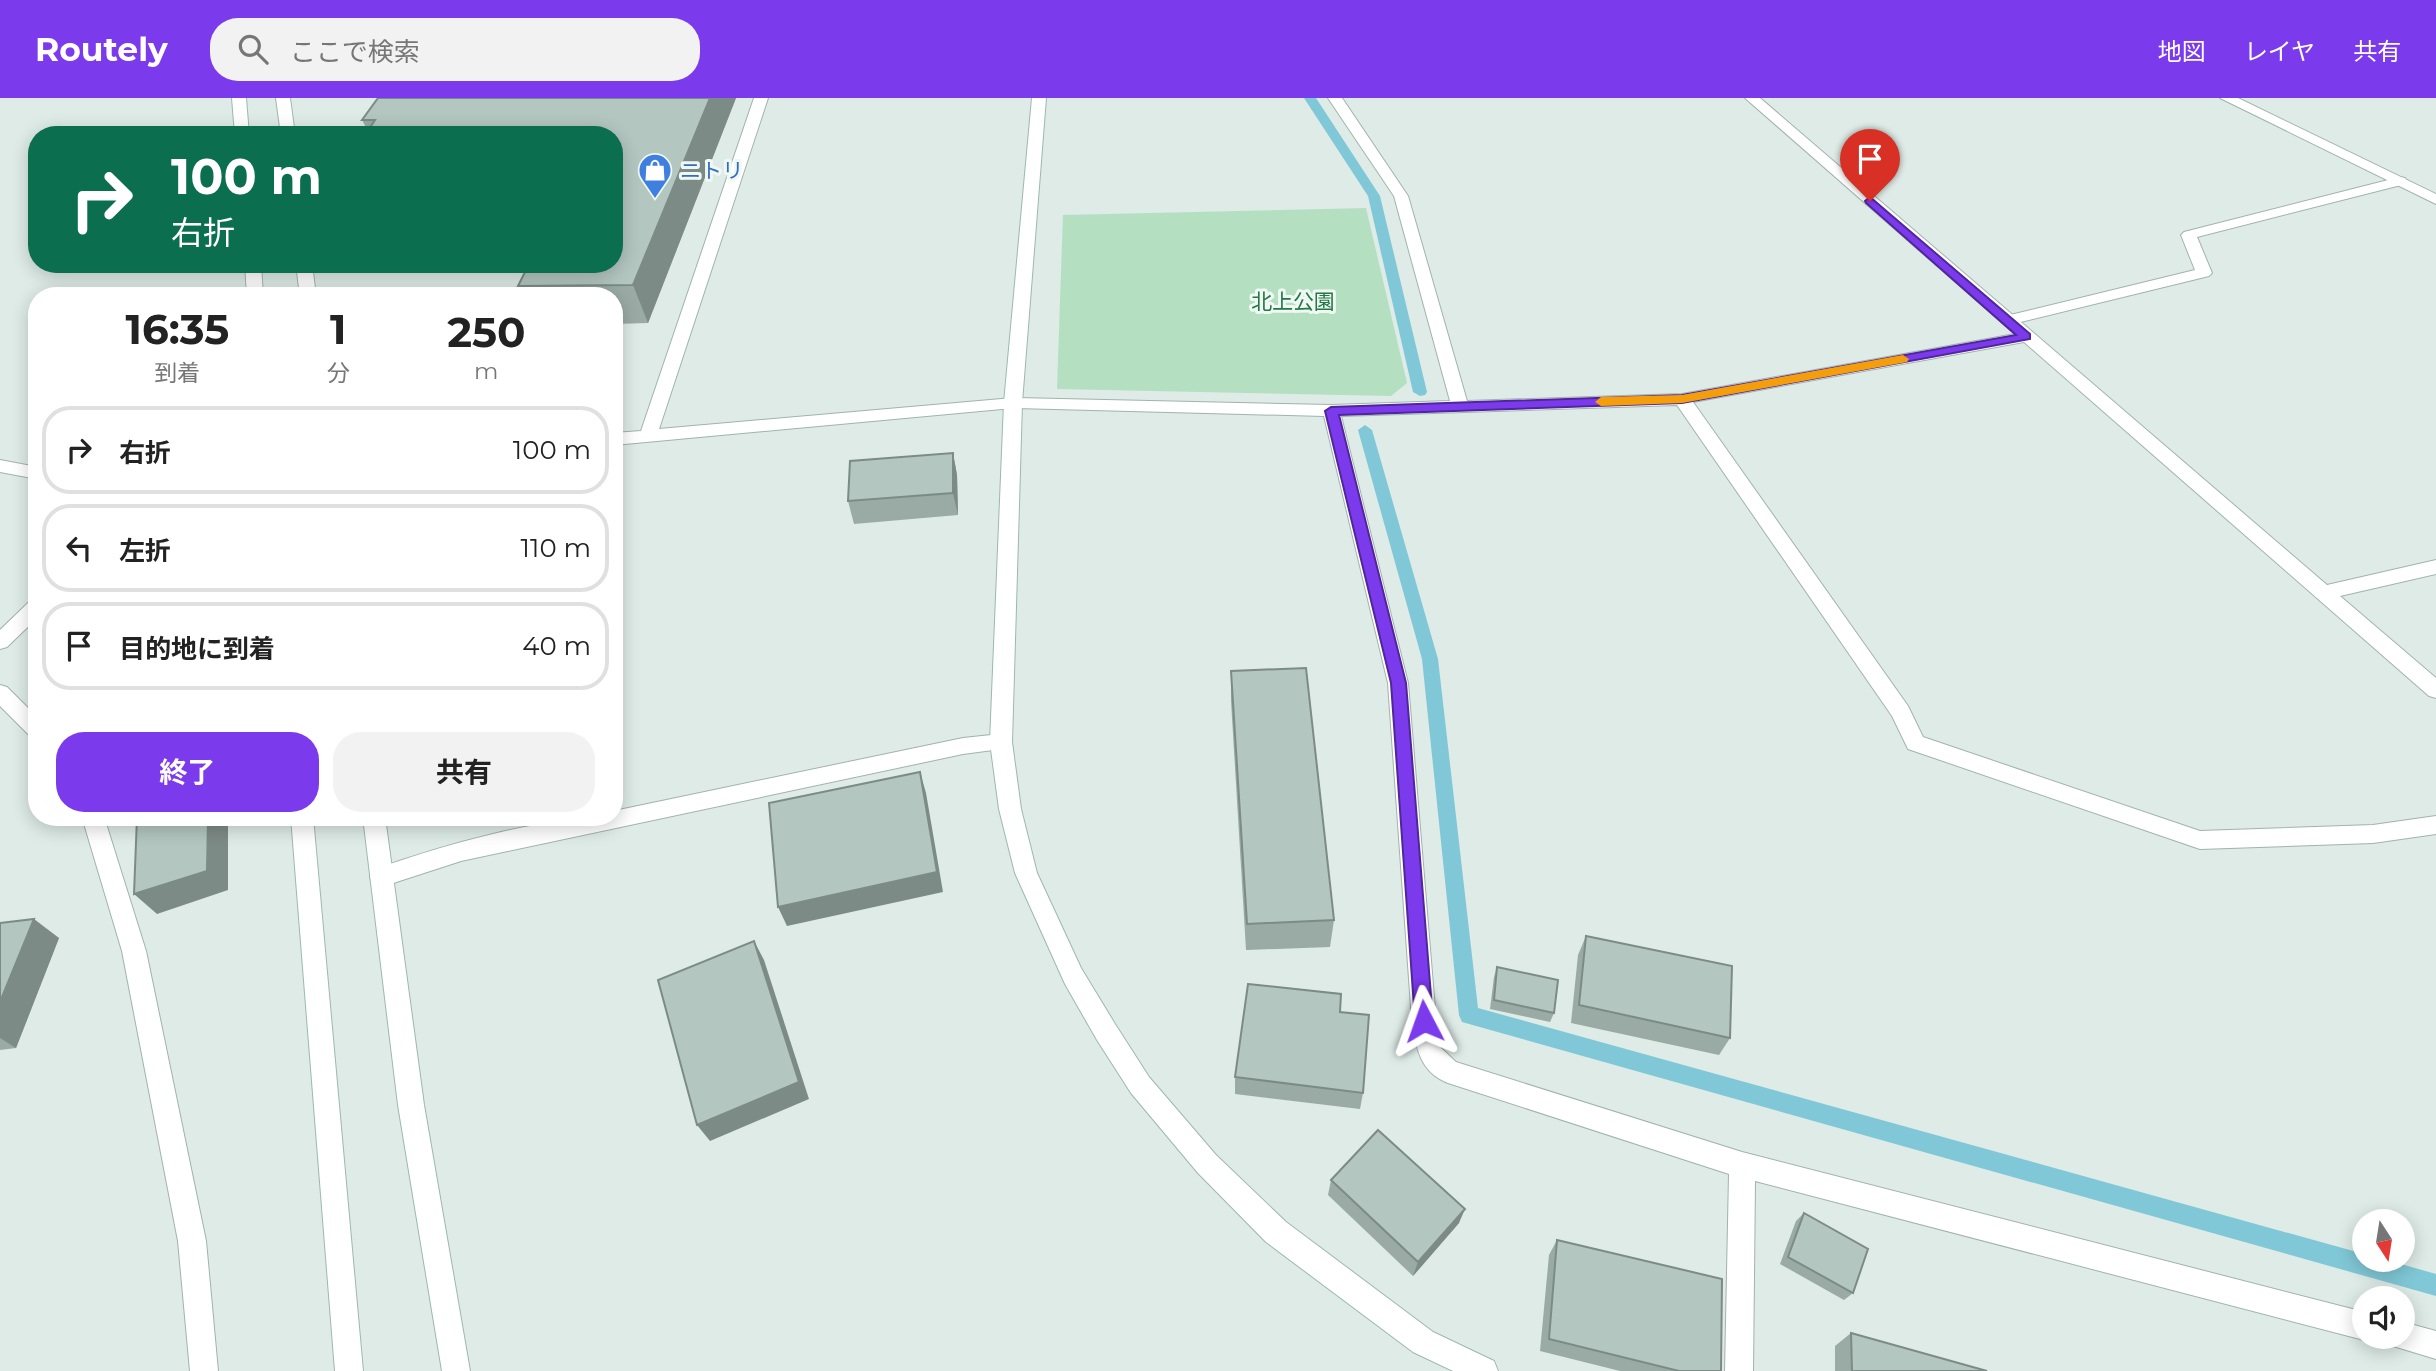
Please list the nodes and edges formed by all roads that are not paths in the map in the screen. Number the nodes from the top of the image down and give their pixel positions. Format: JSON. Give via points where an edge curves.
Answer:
{"nodes":[{"id":1,"x":239,"y":98,"type":"edge"},
{"id":2,"x":283,"y":98,"type":"edge"},
{"id":3,"x":761,"y":98,"type":"edge"},
{"id":4,"x":1039,"y":98,"type":"edge"},
{"id":5,"x":1335,"y":98,"type":"edge"},
{"id":6,"x":1752,"y":98,"type":"edge"},
{"id":7,"x":2227,"y":98,"type":"edge"},
{"id":8,"x":241,"y":126,"type":"edge"},
{"id":9,"x":287,"y":126,"type":"edge"},
{"id":10,"x":2400,"y":181,"type":"junction"},
{"id":11,"x":2436,"y":200,"type":"edge"},
{"id":12,"x":2008,"y":320,"type":"junction"},
{"id":13,"x":2026,"y":337,"type":"junction"},
{"id":14,"x":1682,"y":399,"type":"junction"},
{"id":15,"x":1013,"y":403,"type":"junction"},
{"id":16,"x":1460,"y":405,"type":"junction"},
{"id":17,"x":1331,"y":411,"type":"junction"},
{"id":18,"x":648,"y":436,"type":"junction"},
{"id":19,"x":623,"y":438,"type":"edge"},
{"id":20,"x":0,"y":466,"type":"edge"},
{"id":21,"x":28,"y":471,"type":"edge"},
{"id":22,"x":2436,"y":567,"type":"edge"},
{"id":23,"x":2325,"y":592,"type":"junction"},
{"id":24,"x":28,"y":615,"type":"edge"},
{"id":25,"x":0,"y":642,"type":"edge"},
{"id":26,"x":2436,"y":690,"type":"edge"},
{"id":27,"x":0,"y":693,"type":"edge"},
{"id":28,"x":28,"y":721,"type":"edge"},
{"id":29,"x":1000,"y":742,"type":"junction"},
{"id":30,"x":623,"y":818,"type":"edge"},
{"id":31,"x":2436,"y":825,"type":"edge"},
{"id":32,"x":96,"y":826,"type":"edge"},
{"id":33,"x":303,"y":826,"type":"edge"},
{"id":34,"x":375,"y":826,"type":"edge"},
{"id":35,"x":584,"y":826,"type":"edge"},
{"id":36,"x":381,"y":877,"type":"junction"},
{"id":37,"x":1742,"y":1165,"type":"junction"},
{"id":38,"x":2352,"y":1323,"type":"edge"},
{"id":39,"x":2415,"y":1339,"type":"edge"},
{"id":40,"x":2436,"y":1345,"type":"edge"},
{"id":41,"x":204,"y":1371,"type":"edge"},
{"id":42,"x":349,"y":1371,"type":"edge"},
{"id":43,"x":456,"y":1371,"type":"edge"},
{"id":44,"x":1484,"y":1371,"type":"edge"},
{"id":45,"x":1740,"y":1371,"type":"edge"}],
"edges":[{"from":1,"to":8,"type":"street"},
{"from":2,"to":9,"type":"street"},
{"from":3,"to":18,"type":"street"},
{"from":4,"to":15,"type":"street"},
{"from":5,"to":16,"type":"street","via":[[1401,196]]},
{"from":6,"to":12,"type":"street"},
{"from":7,"to":10,"type":"street"},
{"from":10,"to":11,"type":"street"},
{"from":10,"to":12,"type":"street","via":[[2189,235],[2204,273]]},
{"from":12,"to":13,"type":"street"},
{"from":13,"to":14,"type":"street"},
{"from":13,"to":23,"type":"street"},
{"from":14,"to":16,"type":"street"},
{"from":14,"to":31,"type":"street","via":[[1901,712],[1915,743],[2200,840],[2372,834]]},
{"from":15,"to":17,"type":"street"},
{"from":15,"to":18,"type":"street"},
{"from":15,"to":29,"type":"street"},
{"from":16,"to":17,"type":"street"},
{"from":17,"to":37,"type":"street","via":[[1398,683],[1430,1054],[1448,1072]]},
{"from":18,"to":19,"type":"street"},
{"from":20,"to":21,"type":"street"},
{"from":22,"to":23,"type":"street"},
{"from":23,"to":26,"type":"street"},
{"from":24,"to":25,"type":"street"},
{"from":27,"to":28,"type":"street"},
{"from":29,"to":30,"type":"street"},
{"from":29,"to":44,"type":"street","via":[[1026,873],[1073,976],[1140,1085],[1207,1164],[1276,1232],[1423,1342]]},
{"from":32,"to":41,"type":"street","via":[[134,950],[166,1109],[192,1241]]},
{"from":33,"to":42,"type":"street"},
{"from":34,"to":36,"type":"street"},
{"from":35,"to":36,"type":"street","via":[[475,849]]},
{"from":36,"to":43,"type":"street","via":[[411,1105]]},
{"from":37,"to":38,"type":"street"},
{"from":37,"to":45,"type":"street"},
{"from":39,"to":40,"type":"street"}]}
